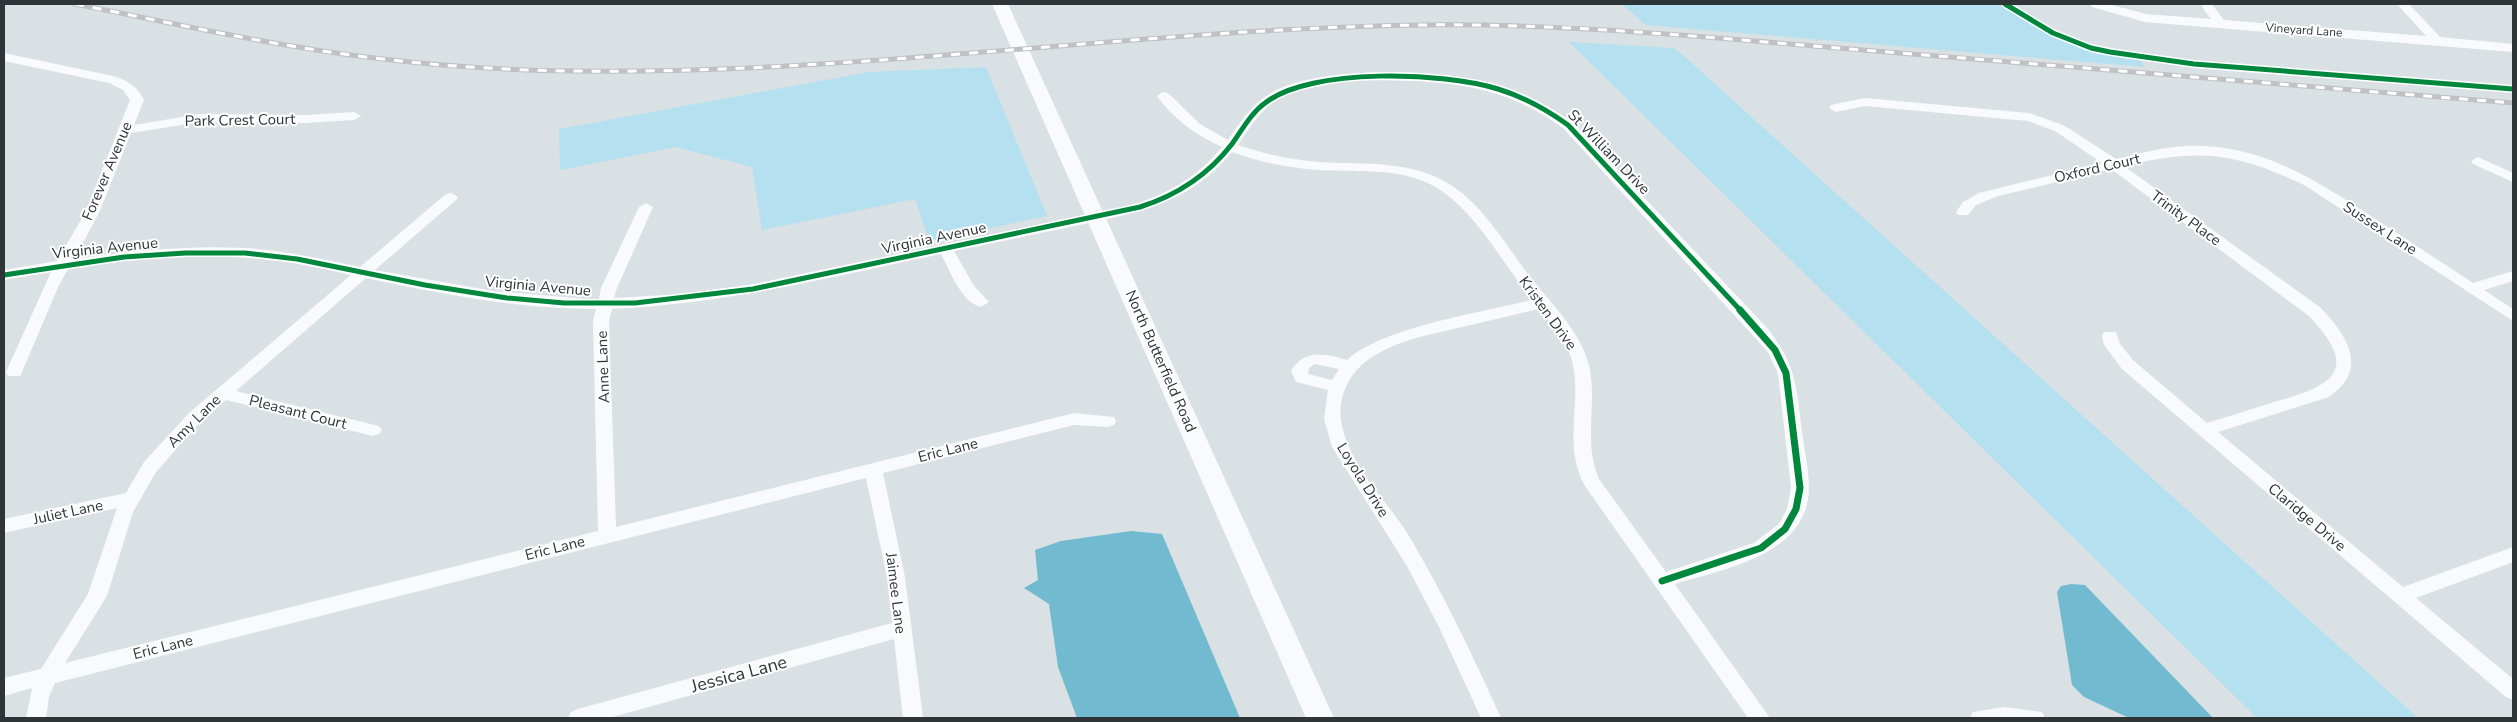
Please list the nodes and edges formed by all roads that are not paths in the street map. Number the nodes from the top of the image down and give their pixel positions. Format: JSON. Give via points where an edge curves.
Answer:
{"nodes":[{"id":1,"x":1000,"y":4,"type":"edge"},
{"id":2,"x":2096,"y":4,"type":"edge"},
{"id":3,"x":2206,"y":4,"type":"edge"},
{"id":4,"x":2403,"y":4,"type":"edge"},
{"id":5,"x":2220,"y":24,"type":"junction"},
{"id":6,"x":2436,"y":40,"type":"junction"},
{"id":7,"x":2513,"y":48,"type":"edge"},
{"id":8,"x":4,"y":56,"type":"edge"},
{"id":9,"x":1163,"y":96,"type":"dead end"},
{"id":10,"x":1836,"y":108,"type":"dead end"},
{"id":11,"x":354,"y":116,"type":"dead end"},
{"id":12,"x":125,"y":130,"type":"junction"},
{"id":13,"x":1230,"y":146,"type":"junction"},
{"id":14,"x":2237,"y":149,"type":"joint"},
{"id":15,"x":2478,"y":162,"type":"dead end"},
{"id":16,"x":2112,"y":164,"type":"junction"},
{"id":17,"x":2513,"y":178,"type":"edge"},
{"id":18,"x":452,"y":197,"type":"dead end"},
{"id":19,"x":646,"y":207,"type":"dead end"},
{"id":20,"x":1963,"y":212,"type":"dead end"},
{"id":21,"x":1097,"y":217,"type":"junction"},
{"id":22,"x":946,"y":249,"type":"junction"},
{"id":23,"x":62,"y":265,"type":"junction"},
{"id":24,"x":365,"y":272,"type":"junction"},
{"id":25,"x":4,"y":275,"type":"edge"},
{"id":26,"x":2513,"y":276,"type":"edge"},
{"id":27,"x":2472,"y":288,"type":"junction"},
{"id":28,"x":981,"y":302,"type":"dead end"},
{"id":29,"x":604,"y":303,"type":"junction"},
{"id":30,"x":1542,"y":303,"type":"junction"},
{"id":31,"x":2513,"y":316,"type":"edge"},
{"id":32,"x":2110,"y":336,"type":"dead end"},
{"id":33,"x":1351,"y":367,"type":"junction"},
{"id":34,"x":14,"y":372,"type":"dead end"},
{"id":35,"x":1337,"y":387,"type":"junction"},
{"id":36,"x":222,"y":393,"type":"junction"},
{"id":37,"x":1108,"y":421,"type":"dead end"},
{"id":38,"x":374,"y":430,"type":"dead end"},
{"id":39,"x":2204,"y":430,"type":"junction"},
{"id":40,"x":873,"y":469,"type":"junction"},
{"id":41,"x":132,"y":498,"type":"junction"},
{"id":42,"x":4,"y":526,"type":"edge"},
{"id":43,"x":607,"y":536,"type":"junction"},
{"id":44,"x":2513,"y":554,"type":"edge"},
{"id":45,"x":1662,"y":581,"type":"junction"},
{"id":46,"x":2400,"y":596,"type":"junction"},
{"id":47,"x":901,"y":629,"type":"junction"},
{"id":48,"x":48,"y":675,"type":"junction"},
{"id":49,"x":4,"y":687,"type":"edge"},
{"id":50,"x":2513,"y":691,"type":"edge"},
{"id":51,"x":36,"y":718,"type":"edge"},
{"id":52,"x":578,"y":718,"type":"edge"},
{"id":53,"x":912,"y":718,"type":"edge"},
{"id":54,"x":1320,"y":718,"type":"edge"},
{"id":55,"x":1491,"y":718,"type":"edge"},
{"id":56,"x":1760,"y":718,"type":"edge"},
{"id":57,"x":1980,"y":718,"type":"edge"},
{"id":58,"x":2035,"y":718,"type":"edge"}],
"edges":[{"from":1,"to":21,"type":"main road","name":"North Butterfield Road"},
{"from":2,"to":5,"type":"street","name":"Vineyard Lane","via":[[2145,18]]},
{"from":3,"to":5,"type":"street"},
{"from":4,"to":6,"type":"street"},
{"from":5,"to":6,"type":"street","name":"Vineyard Lane"},
{"from":6,"to":7,"type":"street","name":"Vineyard Lane"},
{"from":8,"to":12,"type":"street","name":"Forever Avenue","via":[[113,80],[128,87],[137,100]]},
{"from":9,"to":13,"type":"street","name":"Kristen Drive","via":[[1192,127]]},
{"from":10,"to":16,"type":"street","name":"Trinity Place","via":[[1865,102],[2029,116],[2069,133]]},
{"from":11,"to":12,"type":"street","name":"Park Crest Court","via":[[200,118]]},
{"from":12,"to":23,"type":"street","name":"Forever Avenue","via":[[92,213]]},
{"from":13,"to":21,"type":"street","name":"St William Drive","via":[[1213,168],[1167,199]]},
{"from":13,"to":30,"type":"street","name":"Kristen Drive","via":[[1295,163],[1398,168],[1437,182],[1463,200]]},
{"from":13,"to":45,"type":"street","name":"St William Drive","via":[[1252,115],[1277,95],[1292,87],[1331,80],[1431,77],[1480,84],[1519,96],[1568,125],[1762,333],[1786,373],[1800,488],[1796,509],[1785,529],[1761,548]]},
{"from":14,"to":16,"type":"street","name":"Oxford Court","via":[[2174,150]]},
{"from":14,"to":27,"type":"street","name":"Sussex Lane","via":[[2309,182]]},
{"from":15,"to":17,"type":"street"},
{"from":16,"to":20,"type":"street","name":"Oxford Court","via":[[1993,193],[1974,200]]},
{"from":16,"to":39,"type":"street","name":"Trinity Place","via":[[2314,312],[2330,328],[2344,356],[2339,381],[2324,392]]},
{"from":18,"to":24,"type":"street","name":"Amy Lane"},
{"from":19,"to":29,"type":"street","name":"Anne Lane"},
{"from":21,"to":22,"type":"street","name":"Virginia Avenue"},
{"from":21,"to":54,"type":"main road","name":"North Butterfield Road"},
{"from":22,"to":28,"type":"street","via":[[968,289]]},
{"from":22,"to":29,"type":"street","name":"Virginia Avenue","via":[[753,289],[675,300]]},
{"from":23,"to":24,"type":"street","name":"Virginia Avenue","via":[[150,255],[236,253],[298,258]]},
{"from":23,"to":25,"type":"street","name":"Virginia Avenue"},
{"from":23,"to":34,"type":"street","name":"Forever Avenue"},
{"from":24,"to":29,"type":"street","name":"Virginia Avenue","via":[[529,301]]},
{"from":24,"to":36,"type":"street","name":"Amy Lane"},
{"from":26,"to":27,"type":"street"},
{"from":27,"to":31,"type":"street","name":"Sussex Lane"},
{"from":29,"to":43,"type":"street","name":"Anne Lane","via":[[601,322]]},
{"from":30,"to":33,"type":"street","name":"Loyola Drive","via":[[1408,335],[1373,349]]},
{"from":30,"to":45,"type":"street","name":"Kristen Drive","via":[[1572,343],[1582,370],[1580,434],[1584,464]]},
{"from":32,"to":39,"type":"street","name":"Claridge Drive","via":[[2112,345],[2128,365]]},
{"from":33,"to":35,"type":"street","name":"Loyola Drive"},
{"from":33,"to":35,"type":"street","via":[[1323,358],[1303,363],[1299,371],[1302,378]]},
{"from":35,"to":55,"type":"street","name":"Loyola Drive","via":[[1332,419],[1339,444],[1400,539],[1433,598]]},
{"from":36,"to":38,"type":"street","name":"Pleasant Court"},
{"from":36,"to":41,"type":"street","name":"Amy Lane","via":[[171,442]]},
{"from":37,"to":40,"type":"street","name":"Eric Lane","via":[[1074,419]]},
{"from":39,"to":46,"type":"street","name":"Claridge Drive"},
{"from":40,"to":43,"type":"street","name":"Eric Lane"},
{"from":40,"to":47,"type":"street","name":"Jaimee Lane","via":[[896,577]]},
{"from":41,"to":42,"type":"street","name":"Juliet Lane"},
{"from":41,"to":48,"type":"street","name":"Amy Lane","via":[[124,512],[97,596]]},
{"from":43,"to":48,"type":"street","name":"Eric Lane"},
{"from":44,"to":46,"type":"street"},
{"from":45,"to":56,"type":"street","name":"Kristen Drive"},
{"from":46,"to":50,"type":"street","name":"Claridge Drive"},
{"from":47,"to":52,"type":"street","name":"Jessica Lane"},
{"from":47,"to":53,"type":"street","name":"Jaimee Lane"},
{"from":48,"to":49,"type":"street","name":"Eric Lane"},
{"from":48,"to":51,"type":"street","name":"Amy Lane","via":[[35,709]]},
{"from":57,"to":58,"type":"street"}]}
